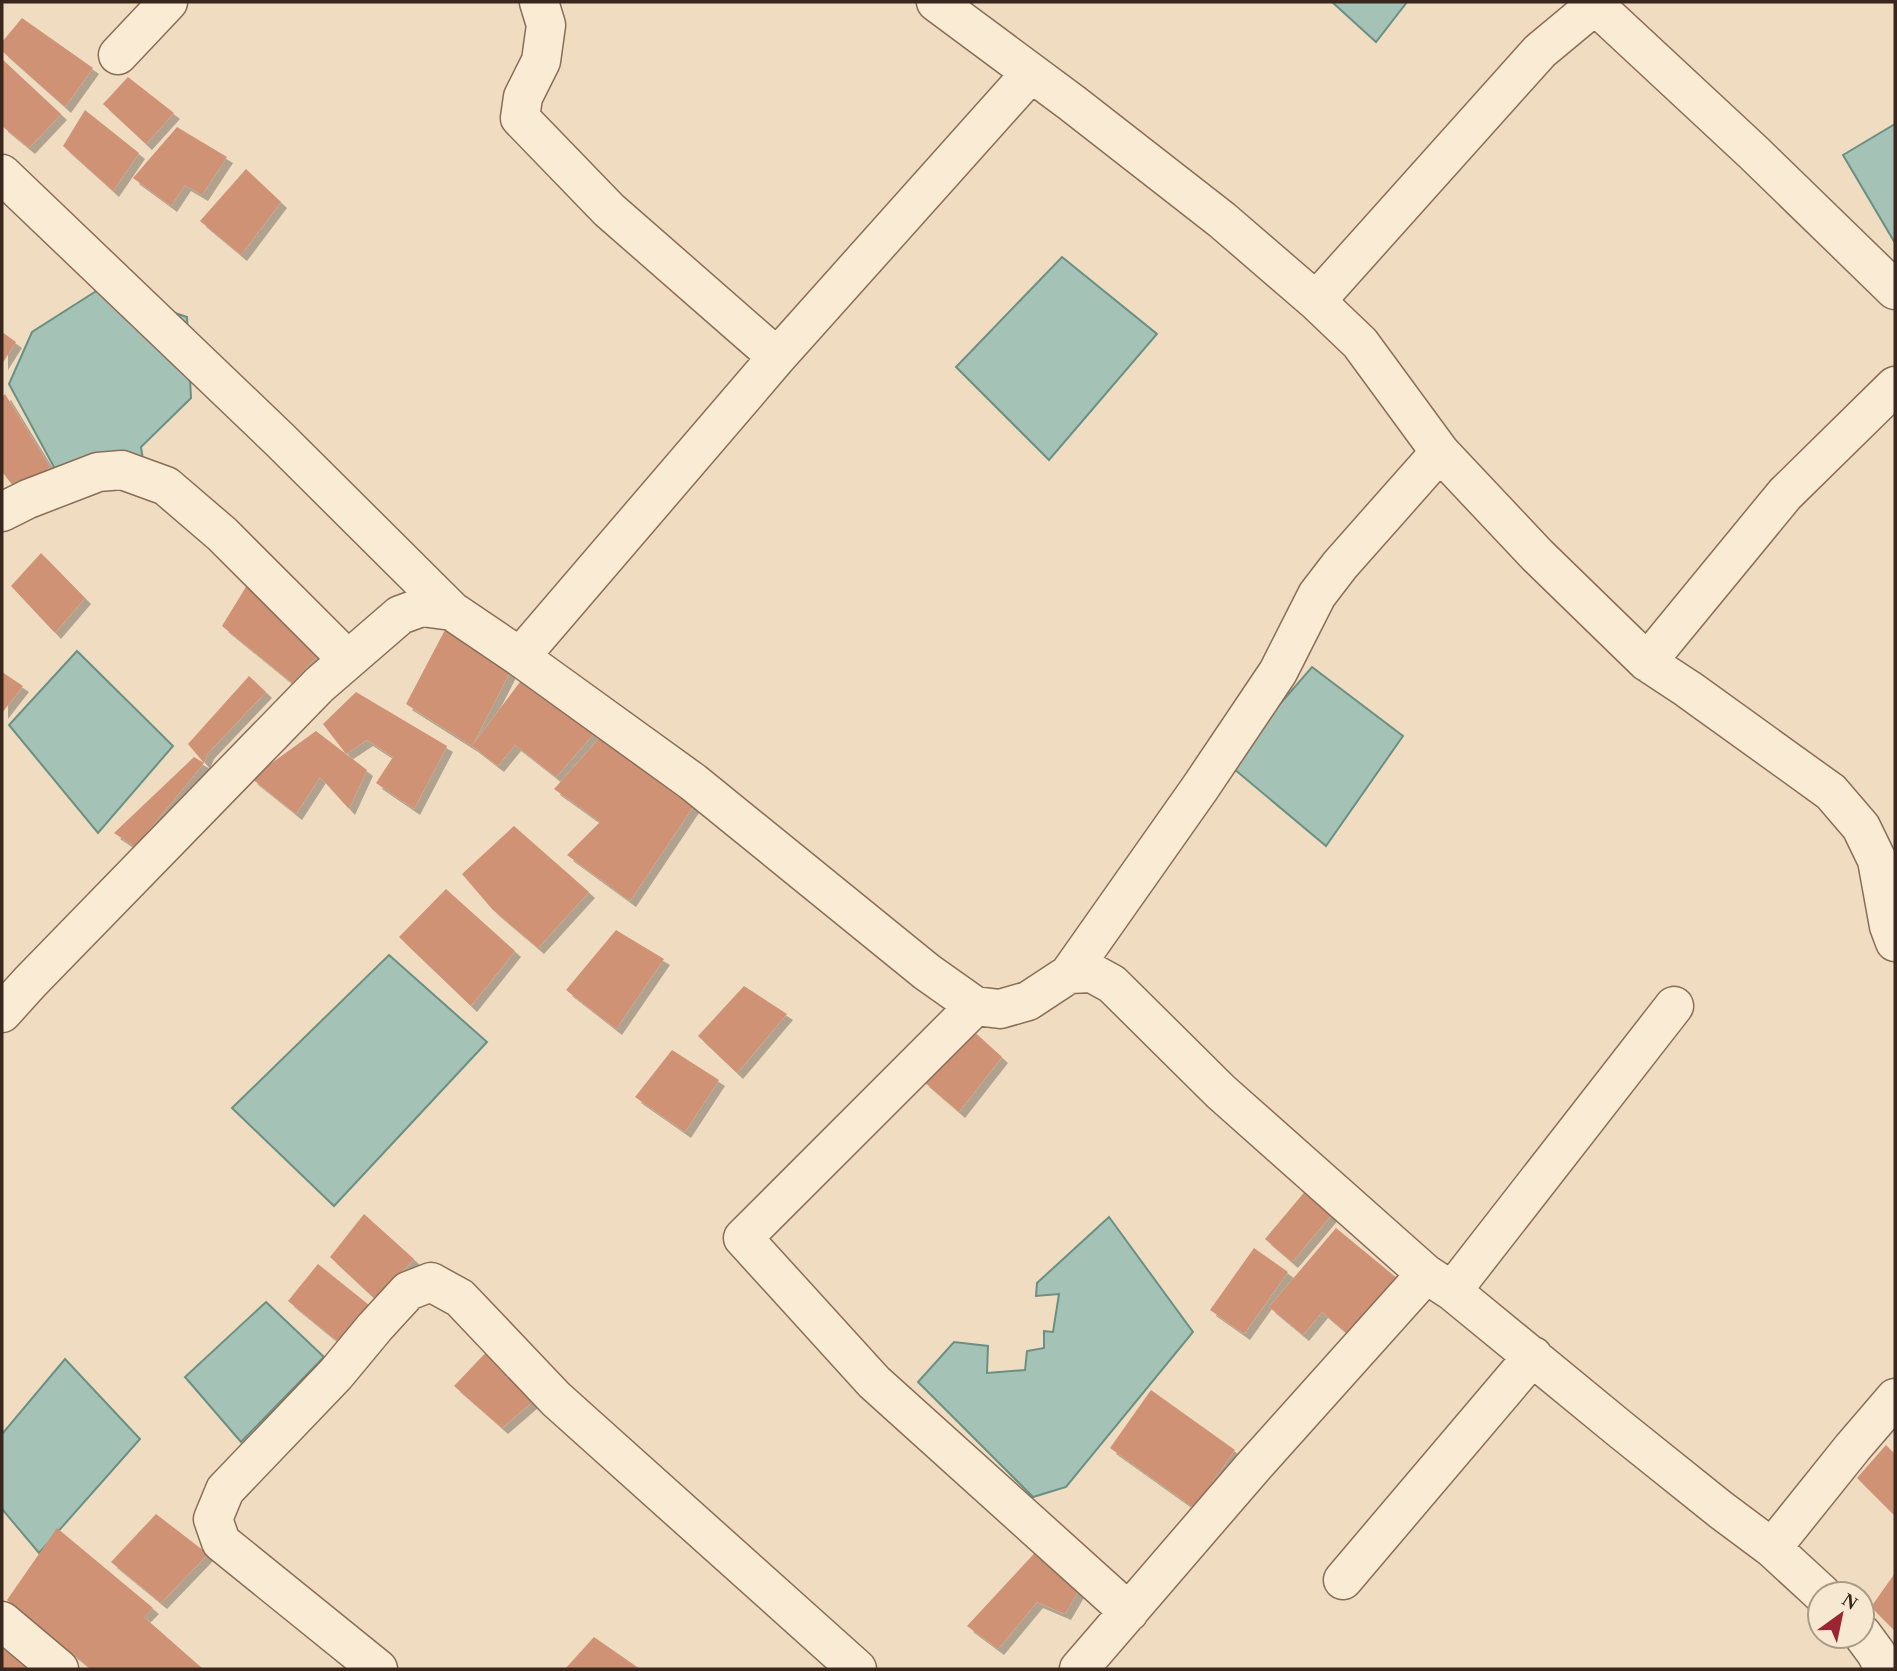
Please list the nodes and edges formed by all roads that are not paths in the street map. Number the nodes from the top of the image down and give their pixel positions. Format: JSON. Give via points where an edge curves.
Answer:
{"nodes":[{"id":1,"x":169,"y":2,"type":"edge"},
{"id":2,"x":539,"y":2,"type":"edge"},
{"id":3,"x":936,"y":2,"type":"edge"},
{"id":4,"x":1597,"y":4,"type":"edge"},
{"id":5,"x":118,"y":55,"type":"dead end"},
{"id":6,"x":1031,"y":73,"type":"junction"},
{"id":7,"x":2,"y":174,"type":"edge"},
{"id":8,"x":1895,"y":290,"type":"edge"},
{"id":9,"x":1317,"y":301,"type":"junction"},
{"id":10,"x":777,"y":357,"type":"junction"},
{"id":11,"x":1895,"y":386,"type":"edge"},
{"id":12,"x":1440,"y":452,"type":"junction"},
{"id":13,"x":2,"y":512,"type":"edge"},
{"id":14,"x":452,"y":611,"type":"junction"},
{"id":15,"x":520,"y":657,"type":"junction"},
{"id":16,"x":348,"y":660,"type":"junction"},
{"id":17,"x":1647,"y":662,"type":"junction"},
{"id":18,"x":1895,"y":942,"type":"edge"},
{"id":19,"x":1069,"y":974,"type":"junction"},
{"id":20,"x":975,"y":1006,"type":"junction"},
{"id":21,"x":1674,"y":1006,"type":"dead end"},
{"id":22,"x":2,"y":1013,"type":"edge"},
{"id":23,"x":1439,"y":1282,"type":"junction"},
{"id":24,"x":1533,"y":1356,"type":"junction"},
{"id":25,"x":1895,"y":1398,"type":"edge"},
{"id":26,"x":1772,"y":1548,"type":"junction"},
{"id":27,"x":1343,"y":1580,"type":"dead end"},
{"id":28,"x":1807,"y":1580,"type":"edge"},
{"id":29,"x":1129,"y":1612,"type":"junction"},
{"id":30,"x":2,"y":1621,"type":"edge"},
{"id":31,"x":1874,"y":1650,"type":"edge"},
{"id":32,"x":59,"y":1669,"type":"edge"},
{"id":33,"x":378,"y":1669,"type":"edge"},
{"id":34,"x":858,"y":1669,"type":"edge"},
{"id":35,"x":1079,"y":1669,"type":"edge"},
{"id":36,"x":1884,"y":1669,"type":"edge"}],
"edges":[{"from":1,"to":5,"type":"street"},
{"from":2,"to":10,"type":"street","via":[[547,25],[541,61],[523,97],[520,118],[609,210]]},
{"from":3,"to":6,"type":"street"},
{"from":4,"to":8,"type":"street"},
{"from":4,"to":9,"type":"street","via":[[1540,51]]},
{"from":6,"to":9,"type":"street","via":[[1222,220]]},
{"from":6,"to":10,"type":"street"},
{"from":7,"to":14,"type":"street"},
{"from":9,"to":12,"type":"street","via":[[1360,343]]},
{"from":10,"to":15,"type":"street"},
{"from":11,"to":17,"type":"street","via":[[1785,494]]},
{"from":12,"to":17,"type":"street"},
{"from":12,"to":19,"type":"street","via":[[1317,594],[1278,672]]},
{"from":13,"to":16,"type":"street","via":[[98,472],[122,470],[166,486],[222,534]]},
{"from":14,"to":15,"type":"street"},
{"from":14,"to":16,"type":"street","via":[[422,607],[400,615]]},
{"from":15,"to":20,"type":"street","via":[[693,782]]},
{"from":16,"to":22,"type":"street","via":[[282,722]]},
{"from":17,"to":18,"type":"street","via":[[1831,792],[1861,827],[1877,860]]},
{"from":19,"to":20,"type":"street","via":[[1028,1001],[1000,1009]]},
{"from":19,"to":23,"type":"street","via":[[1091,973],[1112,984],[1221,1092]]},
{"from":20,"to":29,"type":"street","via":[[743,1238],[874,1382]]},
{"from":21,"to":23,"type":"street"},
{"from":23,"to":24,"type":"street"},
{"from":23,"to":29,"type":"street","via":[[1253,1466]]},
{"from":24,"to":26,"type":"street"},
{"from":24,"to":27,"type":"street"},
{"from":25,"to":26,"type":"street"},
{"from":26,"to":28,"type":"street"},
{"from":29,"to":35,"type":"street"},
{"from":30,"to":32,"type":"street"},
{"from":31,"to":36,"type":"street"},
{"from":33,"to":34,"type":"street","via":[[221,1542],[213,1519],[225,1490],[337,1374],[383,1318],[408,1291],[431,1282],[460,1298],[556,1399]]}]}
